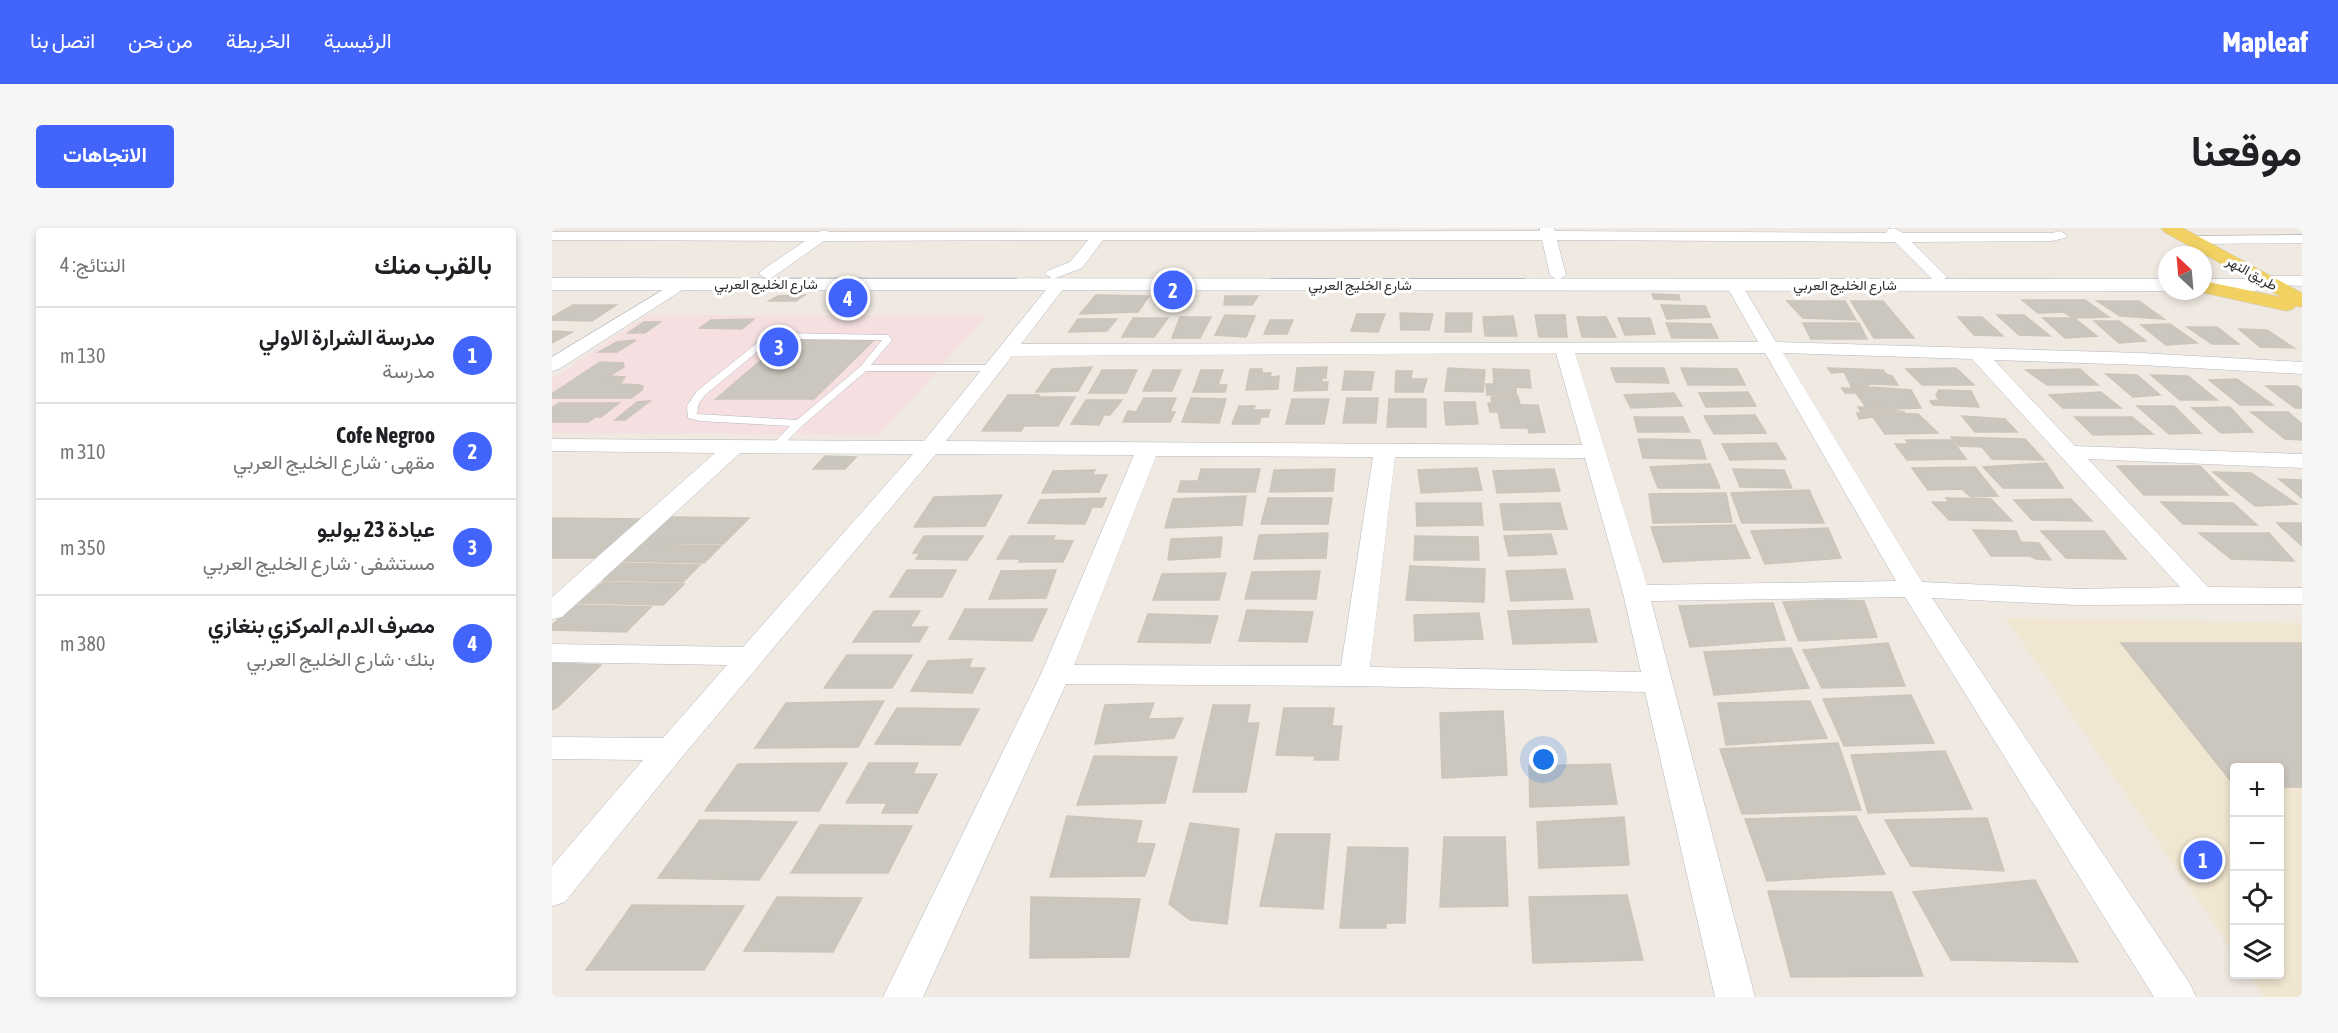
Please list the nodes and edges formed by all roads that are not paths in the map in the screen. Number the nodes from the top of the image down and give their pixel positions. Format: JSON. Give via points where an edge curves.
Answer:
{"nodes":[{"id":1,"x":2051,"y":228,"type":"edge"},
{"id":2,"x":2152,"y":228,"type":"edge"},
{"id":3,"x":2170,"y":228,"type":"edge"},
{"id":4,"x":826,"y":232,"type":"edge"},
{"id":5,"x":987,"y":232,"type":"edge"},
{"id":6,"x":1390,"y":232,"type":"edge"},
{"id":7,"x":1548,"y":232,"type":"edge"},
{"id":8,"x":1895,"y":233,"type":"edge"},
{"id":9,"x":552,"y":236,"type":"edge"},
{"id":10,"x":1098,"y":237,"type":"junction"},
{"id":11,"x":2302,"y":239,"type":"edge"},
{"id":12,"x":2187,"y":246,"type":"edge"},
{"id":13,"x":2192,"y":246,"type":"edge"},
{"id":14,"x":2212,"y":251,"type":"edge"},
{"id":15,"x":2212,"y":259,"type":"edge"},
{"id":16,"x":2212,"y":259,"type":"edge"},
{"id":17,"x":552,"y":274,"type":"edge"},
{"id":18,"x":767,"y":274,"type":"junction"},
{"id":19,"x":1070,"y":275,"type":"junction"},
{"id":20,"x":1558,"y":275,"type":"junction"},
{"id":21,"x":1939,"y":277,"type":"junction"},
{"id":22,"x":2158,"y":278,"type":"edge"},
{"id":23,"x":2212,"y":279,"type":"edge"},
{"id":24,"x":1267,"y":280,"type":"junction"},
{"id":25,"x":2254,"y":281,"type":"junction"},
{"id":26,"x":2302,"y":281,"type":"edge"},
{"id":27,"x":552,"y":284,"type":"edge"},
{"id":28,"x":681,"y":284,"type":"junction"},
{"id":29,"x":1734,"y":285,"type":"junction"},
{"id":30,"x":2158,"y":285,"type":"edge"},
{"id":31,"x":2212,"y":285,"type":"edge"},
{"id":32,"x":2212,"y":288,"type":"edge"},
{"id":33,"x":2300,"y":307,"type":"edge"},
{"id":34,"x":1771,"y":347,"type":"junction"},
{"id":35,"x":1564,"y":350,"type":"junction"},
{"id":36,"x":1978,"y":354,"type":"junction"},
{"id":37,"x":1000,"y":359,"type":"junction"},
{"id":38,"x":552,"y":365,"type":"edge"},
{"id":39,"x":864,"y":368,"type":"junction"},
{"id":40,"x":2302,"y":368,"type":"edge"},
{"id":41,"x":799,"y":423,"type":"junction"},
{"id":42,"x":552,"y":445,"type":"edge"},
{"id":43,"x":736,"y":445,"type":"junction"},
{"id":44,"x":775,"y":447,"type":"junction"},
{"id":45,"x":930,"y":448,"type":"junction"},
{"id":46,"x":1148,"y":449,"type":"junction"},
{"id":47,"x":1385,"y":451,"type":"junction"},
{"id":48,"x":1593,"y":452,"type":"junction"},
{"id":49,"x":2068,"y":452,"type":"junction"},
{"id":50,"x":2302,"y":461,"type":"edge"},
{"id":51,"x":552,"y":581,"type":"edge"},
{"id":52,"x":583,"y":582,"type":"junction"},
{"id":53,"x":1913,"y":589,"type":"junction"},
{"id":54,"x":1636,"y":593,"type":"junction"},
{"id":55,"x":2201,"y":595,"type":"junction"},
{"id":56,"x":2302,"y":596,"type":"edge"},
{"id":57,"x":552,"y":610,"type":"edge"},
{"id":58,"x":552,"y":653,"type":"edge"},
{"id":59,"x":752,"y":656,"type":"junction"},
{"id":60,"x":1056,"y":674,"type":"junction"},
{"id":61,"x":1354,"y":676,"type":"junction"},
{"id":62,"x":1657,"y":682,"type":"junction"},
{"id":63,"x":552,"y":748,"type":"edge"},
{"id":64,"x":671,"y":749,"type":"junction"},
{"id":65,"x":552,"y":891,"type":"edge"},
{"id":66,"x":903,"y":997,"type":"edge"},
{"id":67,"x":1735,"y":997,"type":"edge"},
{"id":68,"x":2176,"y":997,"type":"edge"}],
"edges":[{"from":1,"to":8,"type":"street","via":[[2060,236]]},
{"from":2,"to":12,"type":"main road","name":"طريق النهر"},
{"from":3,"to":13,"type":"main road","name":"طريق النهر"},
{"from":4,"to":5,"type":"street"},
{"from":4,"to":9,"type":"street"},
{"from":4,"to":18,"type":"street"},
{"from":5,"to":10,"type":"street"},
{"from":6,"to":7,"type":"street"},
{"from":6,"to":10,"type":"street"},
{"from":7,"to":8,"type":"street"},
{"from":7,"to":20,"type":"street"},
{"from":8,"to":21,"type":"street"},
{"from":10,"to":19,"type":"street"},
{"from":11,"to":14,"type":"street"},
{"from":15,"to":25,"type":"main road","name":"طريق النهر"},
{"from":16,"to":25,"type":"main road","name":"طريق النهر"},
{"from":17,"to":18,"type":"main road","name":"شارع الخليج العربي"},
{"from":18,"to":19,"type":"main road","name":"شارع الخليج العربي"},
{"from":19,"to":24,"type":"main road","name":"شارع الخليج العربي"},
{"from":19,"to":24,"type":"main road","name":"شارع الخليج العربي"},
{"from":19,"to":28,"type":"main road","name":"شارع الخليج العربي"},
{"from":19,"to":37,"type":"street"},
{"from":20,"to":21,"type":"main road","name":"شارع الخليج العربي"},
{"from":20,"to":24,"type":"main road","name":"شارع الخليج العربي"},
{"from":21,"to":22,"type":"main road","name":"شارع الخليج العربي"},
{"from":23,"to":25,"type":"main road"},
{"from":24,"to":29,"type":"main road","name":"شارع الخليج العربي"},
{"from":25,"to":26,"type":"street"},
{"from":25,"to":31,"type":"main road"},
{"from":25,"to":33,"type":"main road","name":"طريق النهر"},
{"from":27,"to":28,"type":"main road","name":"شارع الخليج العربي"},
{"from":28,"to":38,"type":"street"},
{"from":29,"to":30,"type":"main road","name":"شارع الخليج العربي"},
{"from":29,"to":34,"type":"street"},
{"from":32,"to":33,"type":"main road"},
{"from":34,"to":35,"type":"street"},
{"from":34,"to":36,"type":"street"},
{"from":34,"to":53,"type":"street"},
{"from":35,"to":37,"type":"street"},
{"from":35,"to":48,"type":"street"},
{"from":36,"to":40,"type":"street"},
{"from":36,"to":49,"type":"street"},
{"from":37,"to":39,"type":"lane"},
{"from":37,"to":45,"type":"street"},
{"from":39,"to":41,"type":"lane"},
{"from":39,"to":41,"type":"lane","via":[[887,340],[885,337],[776,337],[765,341],[701,393],[691,409],[692,416],[700,418]]},
{"from":41,"to":44,"type":"lane"},
{"from":42,"to":43,"type":"street"},
{"from":43,"to":44,"type":"street"},
{"from":43,"to":52,"type":"street"},
{"from":44,"to":45,"type":"street"},
{"from":45,"to":46,"type":"street"},
{"from":45,"to":59,"type":"street"},
{"from":46,"to":47,"type":"street"},
{"from":46,"to":60,"type":"street"},
{"from":47,"to":48,"type":"street"},
{"from":47,"to":61,"type":"street"},
{"from":48,"to":54,"type":"street"},
{"from":49,"to":50,"type":"street"},
{"from":49,"to":55,"type":"street"},
{"from":51,"to":52,"type":"street"},
{"from":52,"to":57,"type":"street"},
{"from":53,"to":54,"type":"street"},
{"from":53,"to":55,"type":"street","via":[[2077,597]]},
{"from":53,"to":68,"type":"street"},
{"from":54,"to":62,"type":"street"},
{"from":55,"to":56,"type":"street"},
{"from":58,"to":59,"type":"street"},
{"from":59,"to":64,"type":"street"},
{"from":60,"to":61,"type":"street"},
{"from":60,"to":66,"type":"street"},
{"from":61,"to":62,"type":"street"},
{"from":62,"to":67,"type":"street"},
{"from":63,"to":64,"type":"street"},
{"from":64,"to":65,"type":"street"}]}
